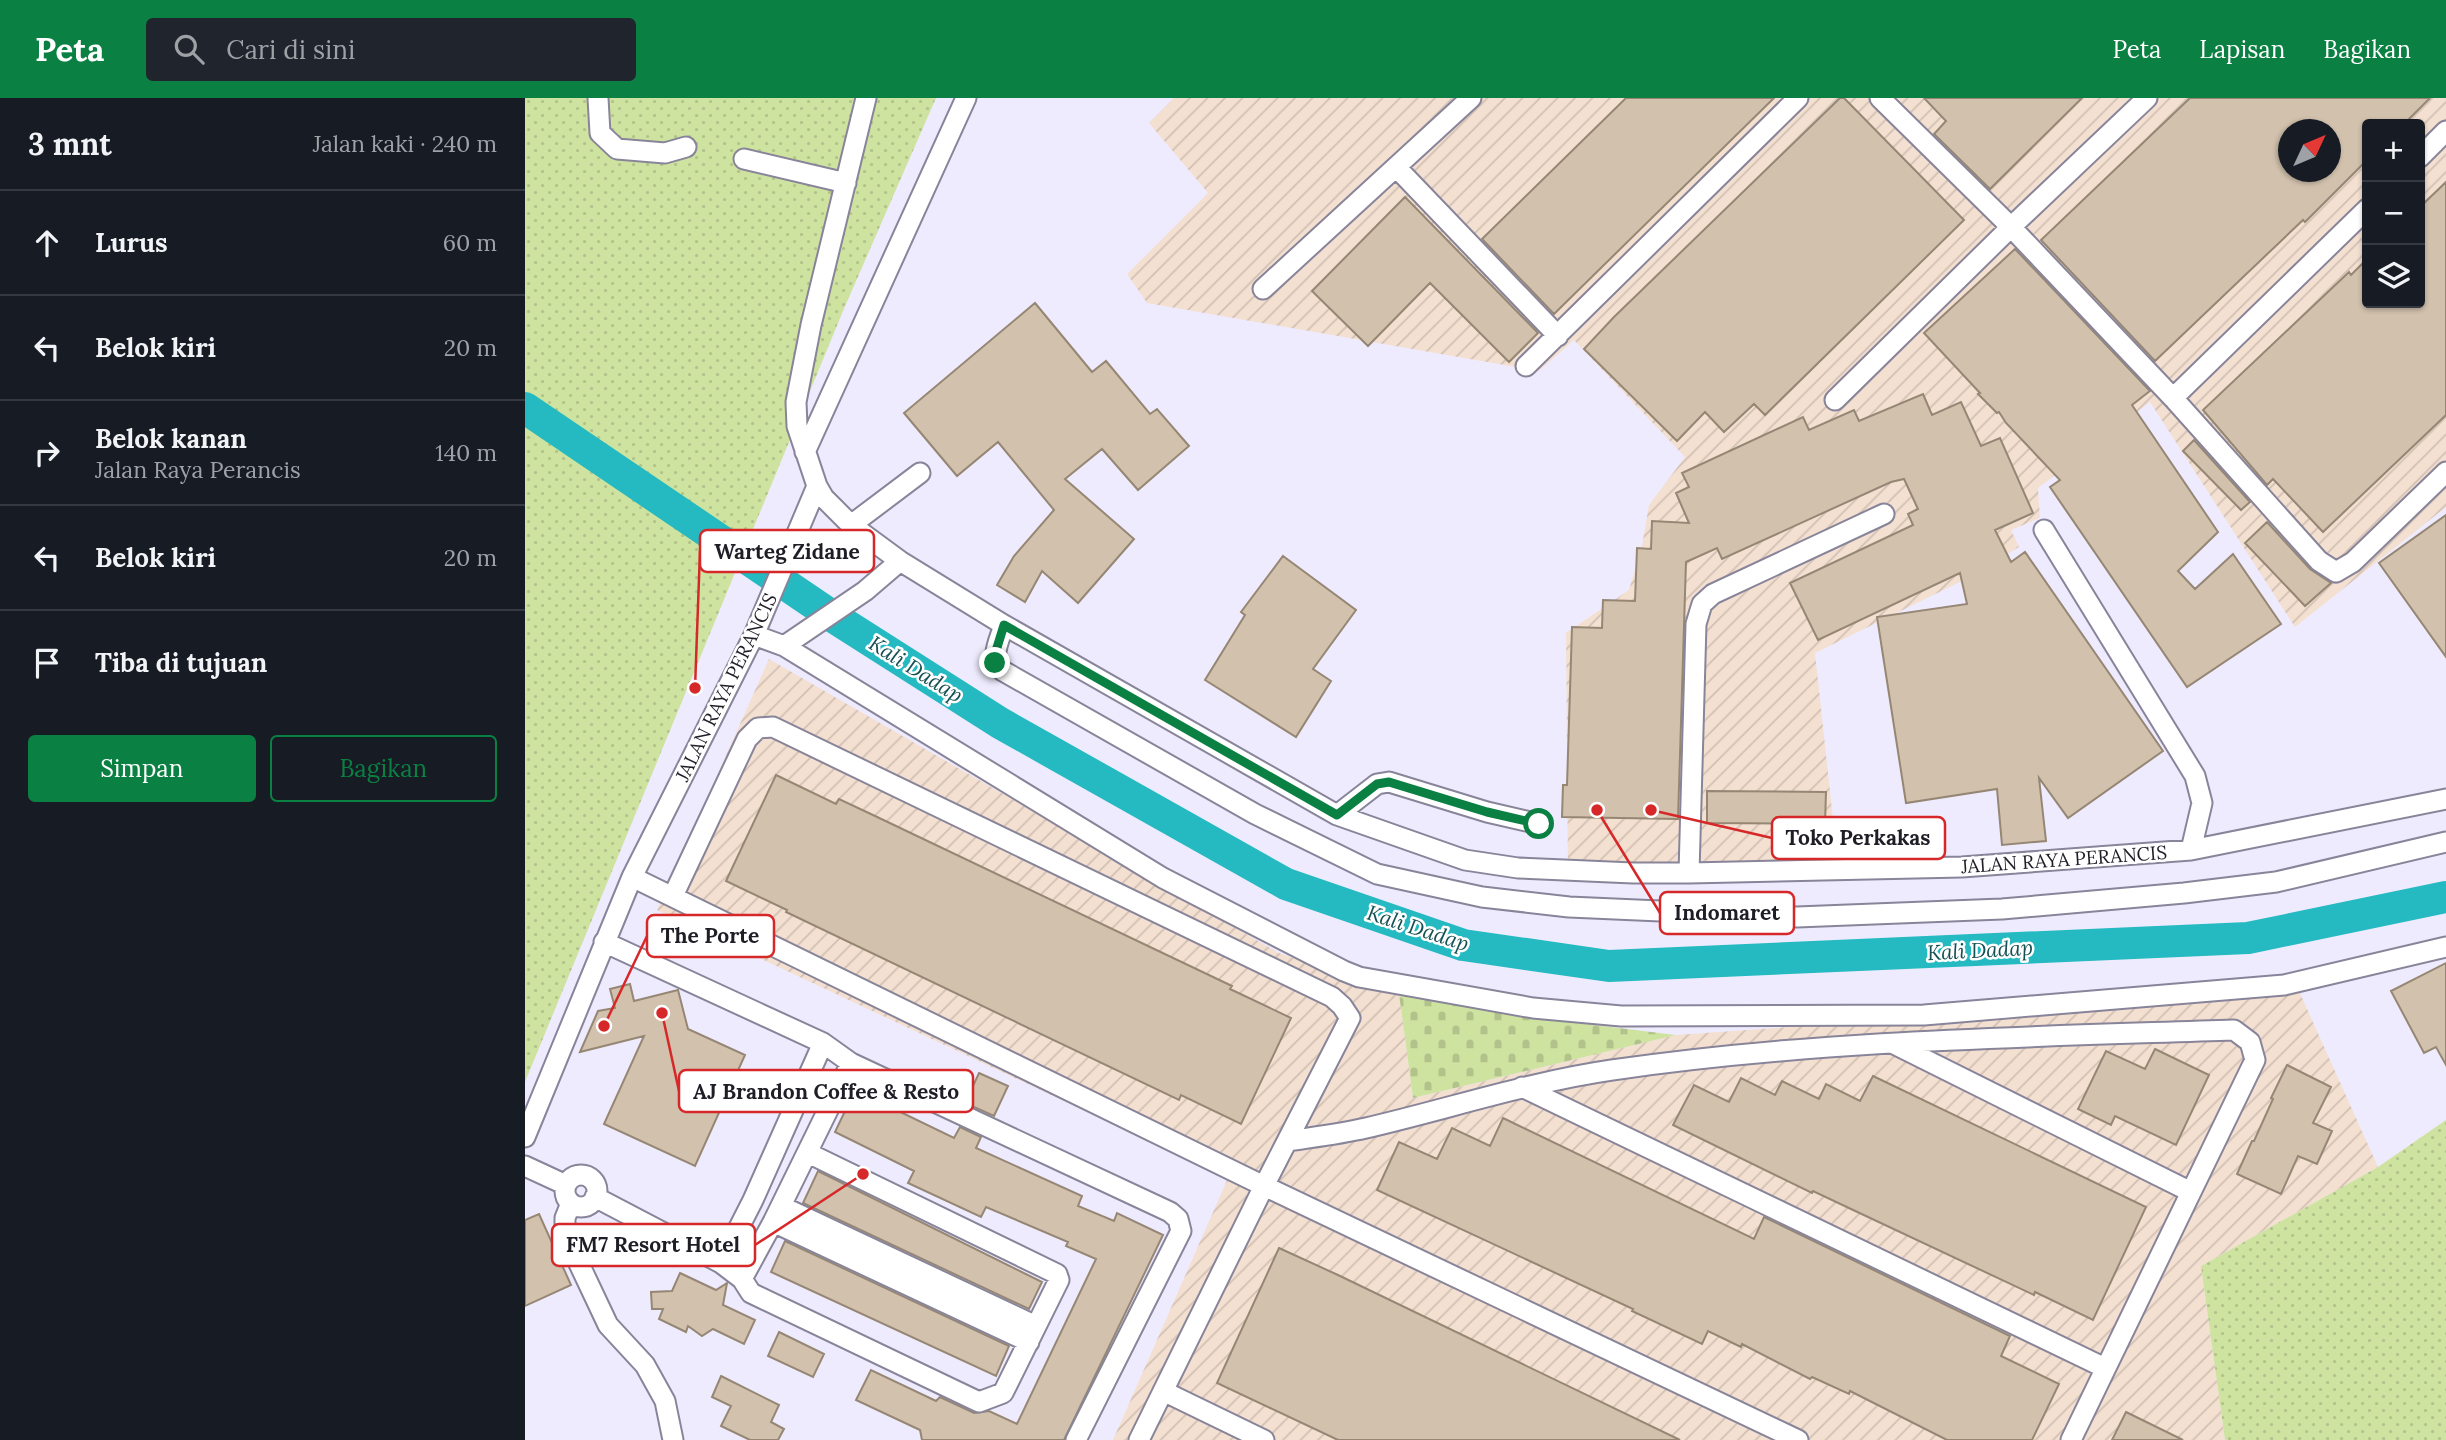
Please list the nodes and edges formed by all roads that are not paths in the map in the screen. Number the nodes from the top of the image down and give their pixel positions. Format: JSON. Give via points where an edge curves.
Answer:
{"nodes":[{"id":1,"x":598,"y":98,"type":"edge"},
{"id":2,"x":866,"y":98,"type":"edge"},
{"id":3,"x":966,"y":98,"type":"edge"},
{"id":4,"x":1471,"y":98,"type":"edge"},
{"id":5,"x":1798,"y":98,"type":"edge"},
{"id":6,"x":1880,"y":98,"type":"edge"},
{"id":7,"x":2147,"y":98,"type":"edge"},
{"id":8,"x":2446,"y":131,"type":"edge"},
{"id":9,"x":686,"y":147,"type":"dead end"},
{"id":10,"x":2425,"y":152,"type":"edge"},
{"id":11,"x":744,"y":159,"type":"dead end"},
{"id":12,"x":1396,"y":167,"type":"junction"},
{"id":13,"x":846,"y":183,"type":"junction"},
{"id":14,"x":2362,"y":214,"type":"edge"},
{"id":15,"x":2011,"y":227,"type":"junction"},
{"id":16,"x":1263,"y":289,"type":"dead end"},
{"id":17,"x":1558,"y":336,"type":"junction"},
{"id":18,"x":1527,"y":366,"type":"dead end"},
{"id":19,"x":2173,"y":398,"type":"junction"},
{"id":20,"x":1835,"y":400,"type":"dead end"},
{"id":21,"x":805,"y":452,"type":"junction"},
{"id":22,"x":2446,"y":472,"type":"edge"},
{"id":23,"x":920,"y":473,"type":"dead end"},
{"id":24,"x":817,"y":486,"type":"junction"},
{"id":25,"x":1884,"y":514,"type":"dead end"},
{"id":26,"x":851,"y":524,"type":"junction"},
{"id":27,"x":2044,"y":530,"type":"dead end"},
{"id":28,"x":900,"y":561,"type":"junction"},
{"id":29,"x":1004,"y":625,"type":"junction"},
{"id":30,"x":754,"y":635,"type":"junction"},
{"id":31,"x":784,"y":646,"type":"junction"},
{"id":32,"x":2446,"y":799,"type":"edge"},
{"id":33,"x":1337,"y":815,"type":"junction"},
{"id":34,"x":1539,"y":824,"type":"dead end"},
{"id":35,"x":2446,"y":842,"type":"edge"},
{"id":36,"x":2192,"y":850,"type":"junction"},
{"id":37,"x":1689,"y":873,"type":"junction"},
{"id":38,"x":632,"y":877,"type":"junction"},
{"id":39,"x":673,"y":896,"type":"junction"},
{"id":40,"x":604,"y":942,"type":"junction"},
{"id":41,"x":2446,"y":947,"type":"edge"},
{"id":42,"x":823,"y":1043,"type":"junction"},
{"id":43,"x":1893,"y":1044,"type":"junction"},
{"id":44,"x":851,"y":1063,"type":"junction"},
{"id":45,"x":1522,"y":1087,"type":"junction"},
{"id":46,"x":525,"y":1137,"type":"edge"},
{"id":47,"x":1288,"y":1141,"type":"junction"},
{"id":48,"x":808,"y":1153,"type":"junction"},
{"id":49,"x":525,"y":1166,"type":"edge"},
{"id":50,"x":1265,"y":1186,"type":"junction"},
{"id":51,"x":2191,"y":1192,"type":"junction"},
{"id":52,"x":569,"y":1194,"type":"junction"},
{"id":53,"x":595,"y":1197,"type":"junction"},
{"id":54,"x":777,"y":1214,"type":"junction"},
{"id":55,"x":721,"y":1263,"type":"junction"},
{"id":56,"x":742,"y":1279,"type":"junction"},
{"id":57,"x":1032,"y":1334,"type":"junction"},
{"id":58,"x":2105,"y":1368,"type":"junction"},
{"id":59,"x":1163,"y":1391,"type":"junction"},
{"id":60,"x":673,"y":1440,"type":"edge"},
{"id":61,"x":1076,"y":1440,"type":"edge"},
{"id":62,"x":1139,"y":1440,"type":"edge"},
{"id":63,"x":1264,"y":1440,"type":"edge"},
{"id":64,"x":1798,"y":1440,"type":"edge"},
{"id":65,"x":2071,"y":1440,"type":"edge"}],
"edges":[{"from":1,"to":9,"type":"street","via":[[600,133],[617,149],[665,153]]},
{"from":2,"to":13,"type":"street"},
{"from":3,"to":21,"type":"street"},
{"from":4,"to":12,"type":"street"},
{"from":5,"to":17,"type":"street"},
{"from":6,"to":15,"type":"street"},
{"from":7,"to":15,"type":"street"},
{"from":8,"to":10,"type":"street"},
{"from":11,"to":13,"type":"street"},
{"from":12,"to":16,"type":"street"},
{"from":12,"to":17,"type":"street"},
{"from":13,"to":21,"type":"street","via":[[796,402]]},
{"from":14,"to":19,"type":"street"},
{"from":15,"to":19,"type":"street"},
{"from":15,"to":20,"type":"street"},
{"from":17,"to":18,"type":"street"},
{"from":19,"to":22,"type":"street","via":[[2319,561],[2336,572],[2353,562]]},
{"from":21,"to":24,"type":"street"},
{"from":23,"to":26,"type":"street"},
{"from":24,"to":26,"type":"street","name":"JALAN RAYA PERANCIS"},
{"from":24,"to":30,"type":"street","name":"JALAN RAYA PERANCIS"},
{"from":25,"to":37,"type":"street","via":[[1713,594],[1702,604],[1696,624]]},
{"from":26,"to":28,"type":"street","name":"JALAN RAYA PERANCIS"},
{"from":27,"to":36,"type":"street","via":[[2195,776],[2202,803]]},
{"from":28,"to":29,"type":"street","name":"JALAN RAYA PERANCIS"},
{"from":28,"to":31,"type":"street","via":[[865,591]]},
{"from":29,"to":33,"type":"street","name":"JALAN RAYA PERANCIS"},
{"from":29,"to":35,"type":"street","via":[[995,654],[995,663],[1003,671],[1255,814],[1377,874],[1482,897],[1569,907],[1797,917],[2002,909],[2276,881]]},
{"from":30,"to":31,"type":"street"},
{"from":30,"to":38,"type":"street","name":"JALAN RAYA PERANCIS"},
{"from":31,"to":41,"type":"street","via":[[1163,878],[1359,977],[1533,1008],[1621,1016],[1924,1015],[2284,985]]},
{"from":32,"to":36,"type":"street","name":"JALAN RAYA PERANCIS"},
{"from":33,"to":34,"type":"street","via":[[1377,784],[1389,782]]},
{"from":33,"to":37,"type":"street","name":"JALAN RAYA PERANCIS","via":[[1465,860],[1518,867]]},
{"from":36,"to":37,"type":"street","name":"JALAN RAYA PERANCIS","via":[[1962,867]]},
{"from":38,"to":39,"type":"street"},
{"from":38,"to":40,"type":"street","name":"JALAN RAYA PERANCIS"},
{"from":39,"to":47,"type":"street","via":[[747,739],[758,728],[773,727],[1332,997],[1350,1018]]},
{"from":39,"to":50,"type":"street"},
{"from":40,"to":42,"type":"street"},
{"from":40,"to":46,"type":"street","name":"JALAN RAYA PERANCIS"},
{"from":42,"to":44,"type":"street"},
{"from":42,"to":55,"type":"street"},
{"from":43,"to":45,"type":"street","via":[[1729,1056],[1611,1070]]},
{"from":43,"to":51,"type":"street"},
{"from":43,"to":51,"type":"street","via":[[2234,1030],[2250,1042],[2255,1060]]},
{"from":44,"to":48,"type":"street"},
{"from":44,"to":61,"type":"street","via":[[1178,1219],[1181,1231]]},
{"from":45,"to":47,"type":"street","via":[[1364,1128]]},
{"from":45,"to":58,"type":"street"},
{"from":47,"to":50,"type":"street"},
{"from":48,"to":54,"type":"street"},
{"from":48,"to":57,"type":"street","via":[[1057,1274],[1059,1280]]},
{"from":49,"to":52,"type":"street"},
{"from":50,"to":59,"type":"street"},
{"from":50,"to":64,"type":"street"},
{"from":51,"to":58,"type":"street"},
{"from":52,"to":53,"type":"street","via":[[585,1206]]},
{"from":52,"to":53,"type":"street","via":[[573,1177],[587,1176],[595,1182]]},
{"from":52,"to":60,"type":"street","via":[[565,1234],[608,1325],[645,1365],[665,1401]]},
{"from":53,"to":55,"type":"street"},
{"from":54,"to":56,"type":"street"},
{"from":54,"to":57,"type":"street"},
{"from":55,"to":56,"type":"street"},
{"from":56,"to":57,"type":"street","via":[[751,1293],[979,1402],[1003,1393]]},
{"from":58,"to":65,"type":"street"},
{"from":59,"to":62,"type":"street"},
{"from":59,"to":63,"type":"street"}]}
